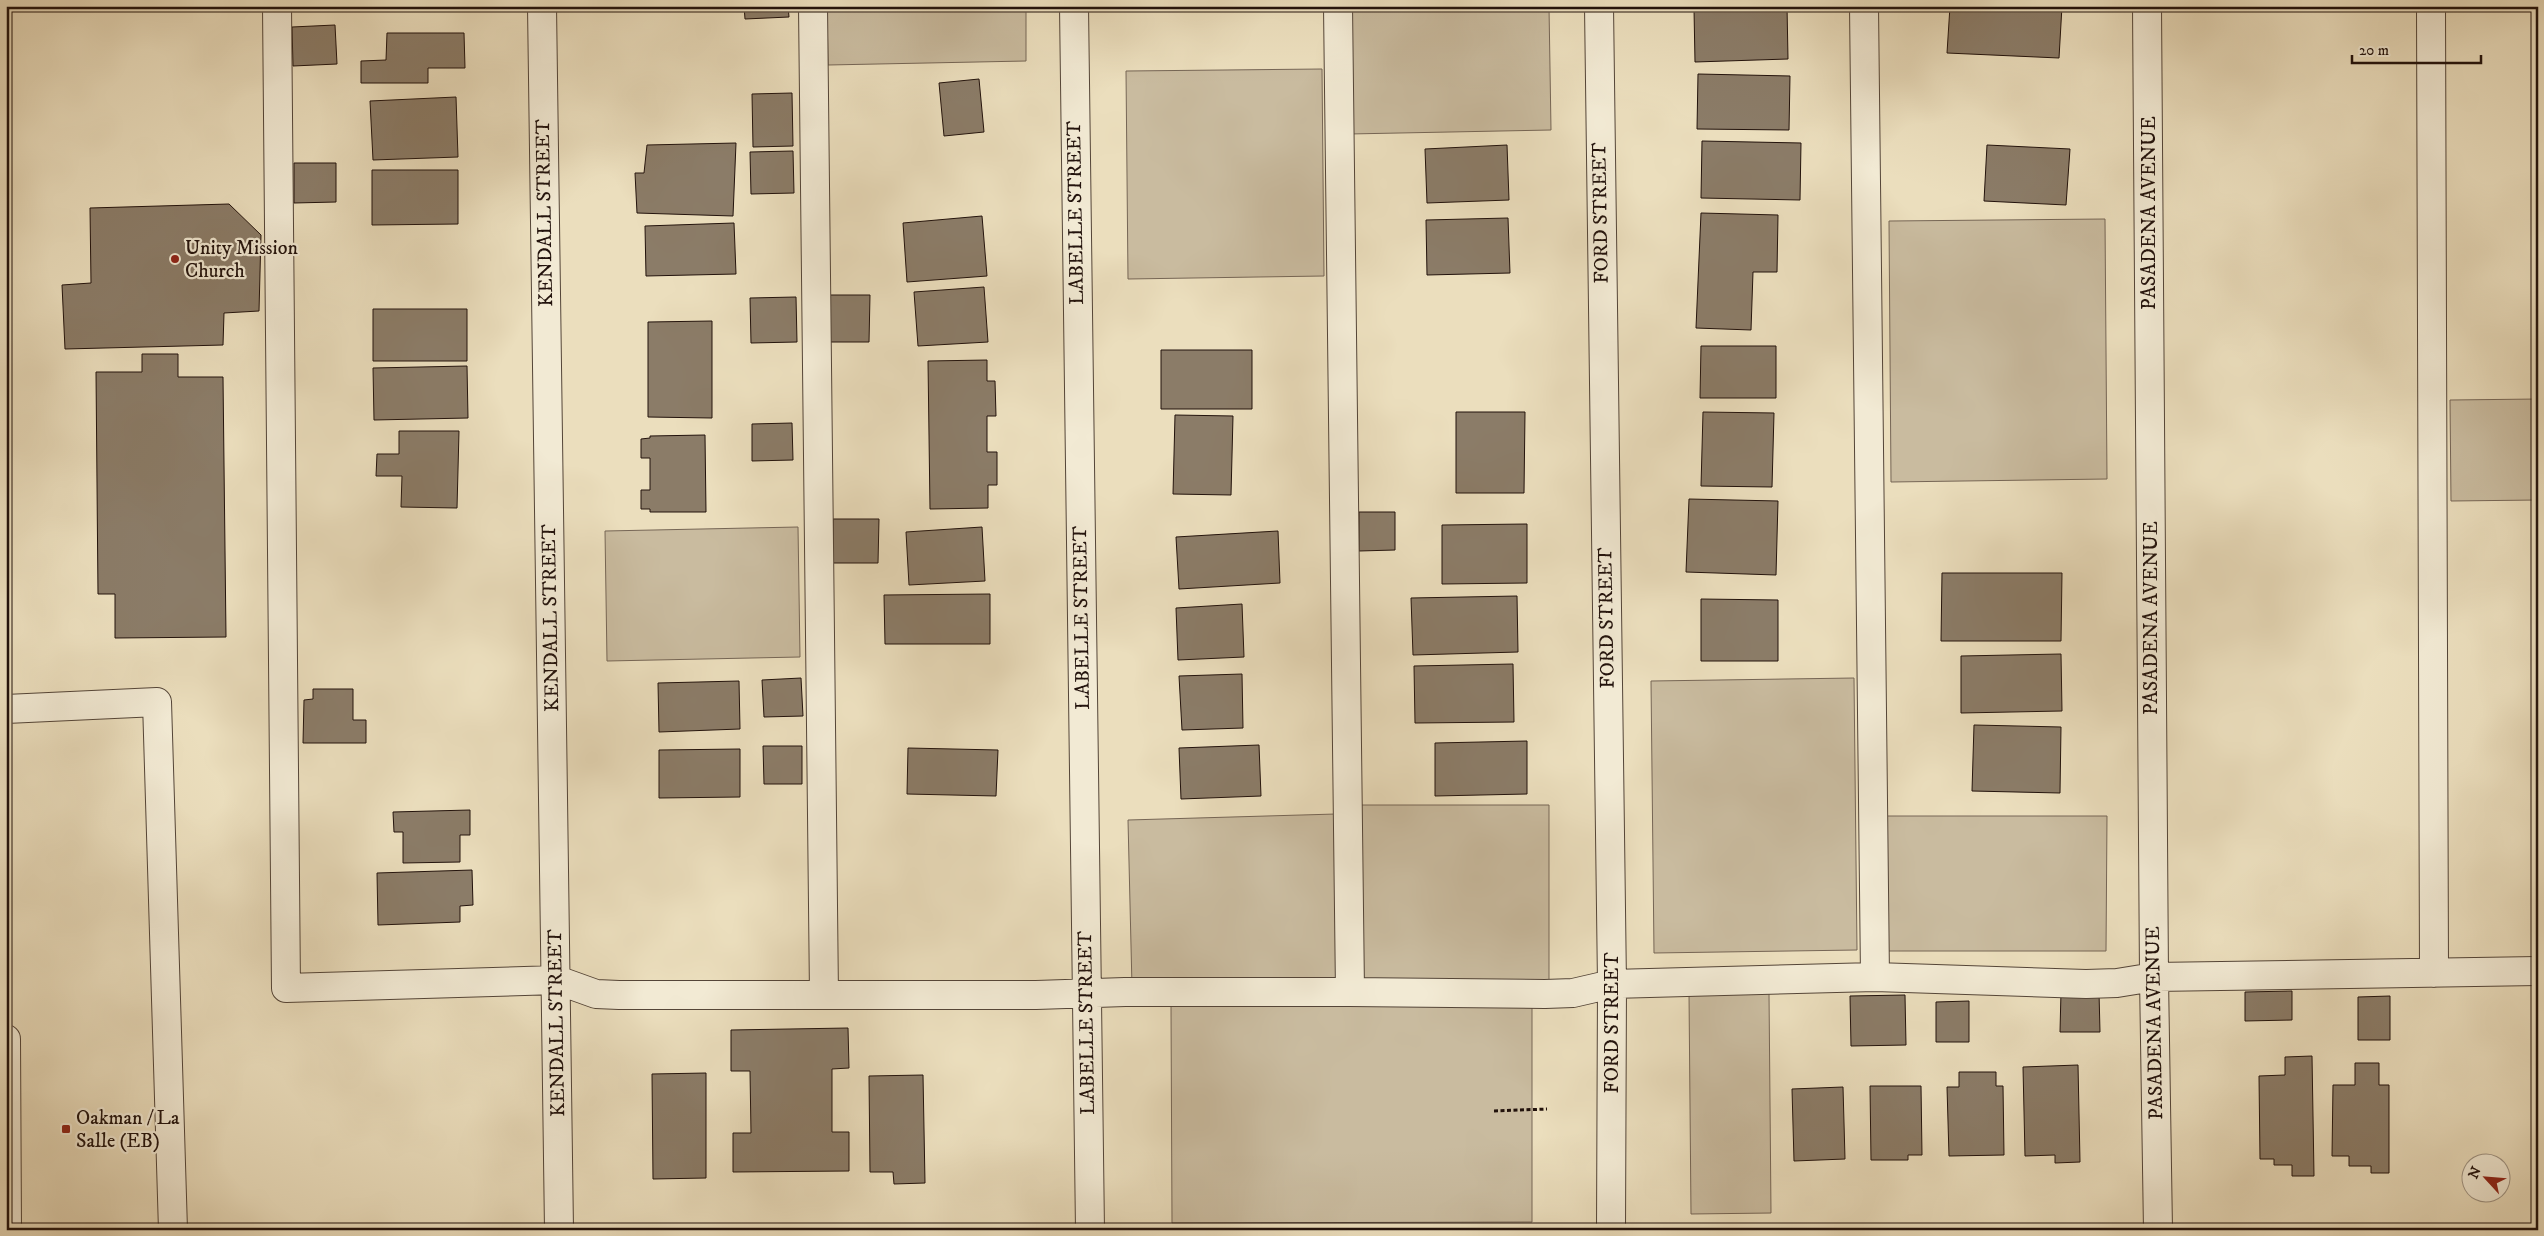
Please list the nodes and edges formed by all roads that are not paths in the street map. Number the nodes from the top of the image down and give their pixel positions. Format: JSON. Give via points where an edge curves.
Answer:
{"nodes":[{"id":1,"x":277,"y":6,"type":"edge"},
{"id":2,"x":542,"y":6,"type":"edge"},
{"id":3,"x":813,"y":6,"type":"edge"},
{"id":4,"x":1074,"y":6,"type":"edge"},
{"id":5,"x":1338,"y":6,"type":"edge"},
{"id":6,"x":1598,"y":6,"type":"edge"},
{"id":7,"x":1864,"y":6,"type":"edge"},
{"id":8,"x":2147,"y":6,"type":"edge"},
{"id":9,"x":2431,"y":6,"type":"edge"},
{"id":10,"x":6,"y":709,"type":"edge"},
{"id":11,"x":2538,"y":971,"type":"edge"},
{"id":12,"x":2434,"y":973,"type":"junction"},
{"id":13,"x":1875,"y":977,"type":"junction"},
{"id":14,"x":2154,"y":977,"type":"junction"},
{"id":15,"x":557,"y":980,"type":"junction"},
{"id":16,"x":1612,"y":984,"type":"junction"},
{"id":17,"x":1350,"y":992,"type":"junction"},
{"id":18,"x":824,"y":995,"type":"junction"},
{"id":19,"x":1086,"y":995,"type":"junction"},
{"id":20,"x":6,"y":1039,"type":"edge"},
{"id":21,"x":7,"y":1230,"type":"edge"},
{"id":22,"x":173,"y":1230,"type":"edge"},
{"id":23,"x":559,"y":1230,"type":"edge"},
{"id":24,"x":1090,"y":1230,"type":"edge"},
{"id":25,"x":1611,"y":1230,"type":"edge"},
{"id":26,"x":2158,"y":1230,"type":"edge"}],
"edges":[{"from":1,"to":15,"type":"street","via":[[286,988]]},
{"from":2,"to":15,"type":"street","name":"KENDALL STREET"},
{"from":3,"to":18,"type":"street"},
{"from":4,"to":19,"type":"street","name":"LABELLE STREET"},
{"from":5,"to":17,"type":"street"},
{"from":6,"to":16,"type":"street","name":"FORD STREET"},
{"from":7,"to":13,"type":"street"},
{"from":8,"to":14,"type":"street","name":"PASADENA AVENUE"},
{"from":9,"to":12,"type":"street"},
{"from":10,"to":22,"type":"street","via":[[157,702]]},
{"from":11,"to":12,"type":"street"},
{"from":12,"to":14,"type":"street"},
{"from":13,"to":14,"type":"street","via":[[2086,984]]},
{"from":13,"to":16,"type":"street"},
{"from":14,"to":26,"type":"street","name":"PASADENA AVENUE"},
{"from":15,"to":18,"type":"street","via":[[596,994]]},
{"from":15,"to":23,"type":"street","name":"KENDALL STREET"},
{"from":16,"to":17,"type":"street","via":[[1573,993]]},
{"from":16,"to":25,"type":"street","name":"FORD STREET"},
{"from":17,"to":19,"type":"street","via":[[1125,992]]},
{"from":18,"to":19,"type":"street"},
{"from":19,"to":24,"type":"street","name":"LABELLE STREET"},
{"from":20,"to":21,"type":"street"}]}
